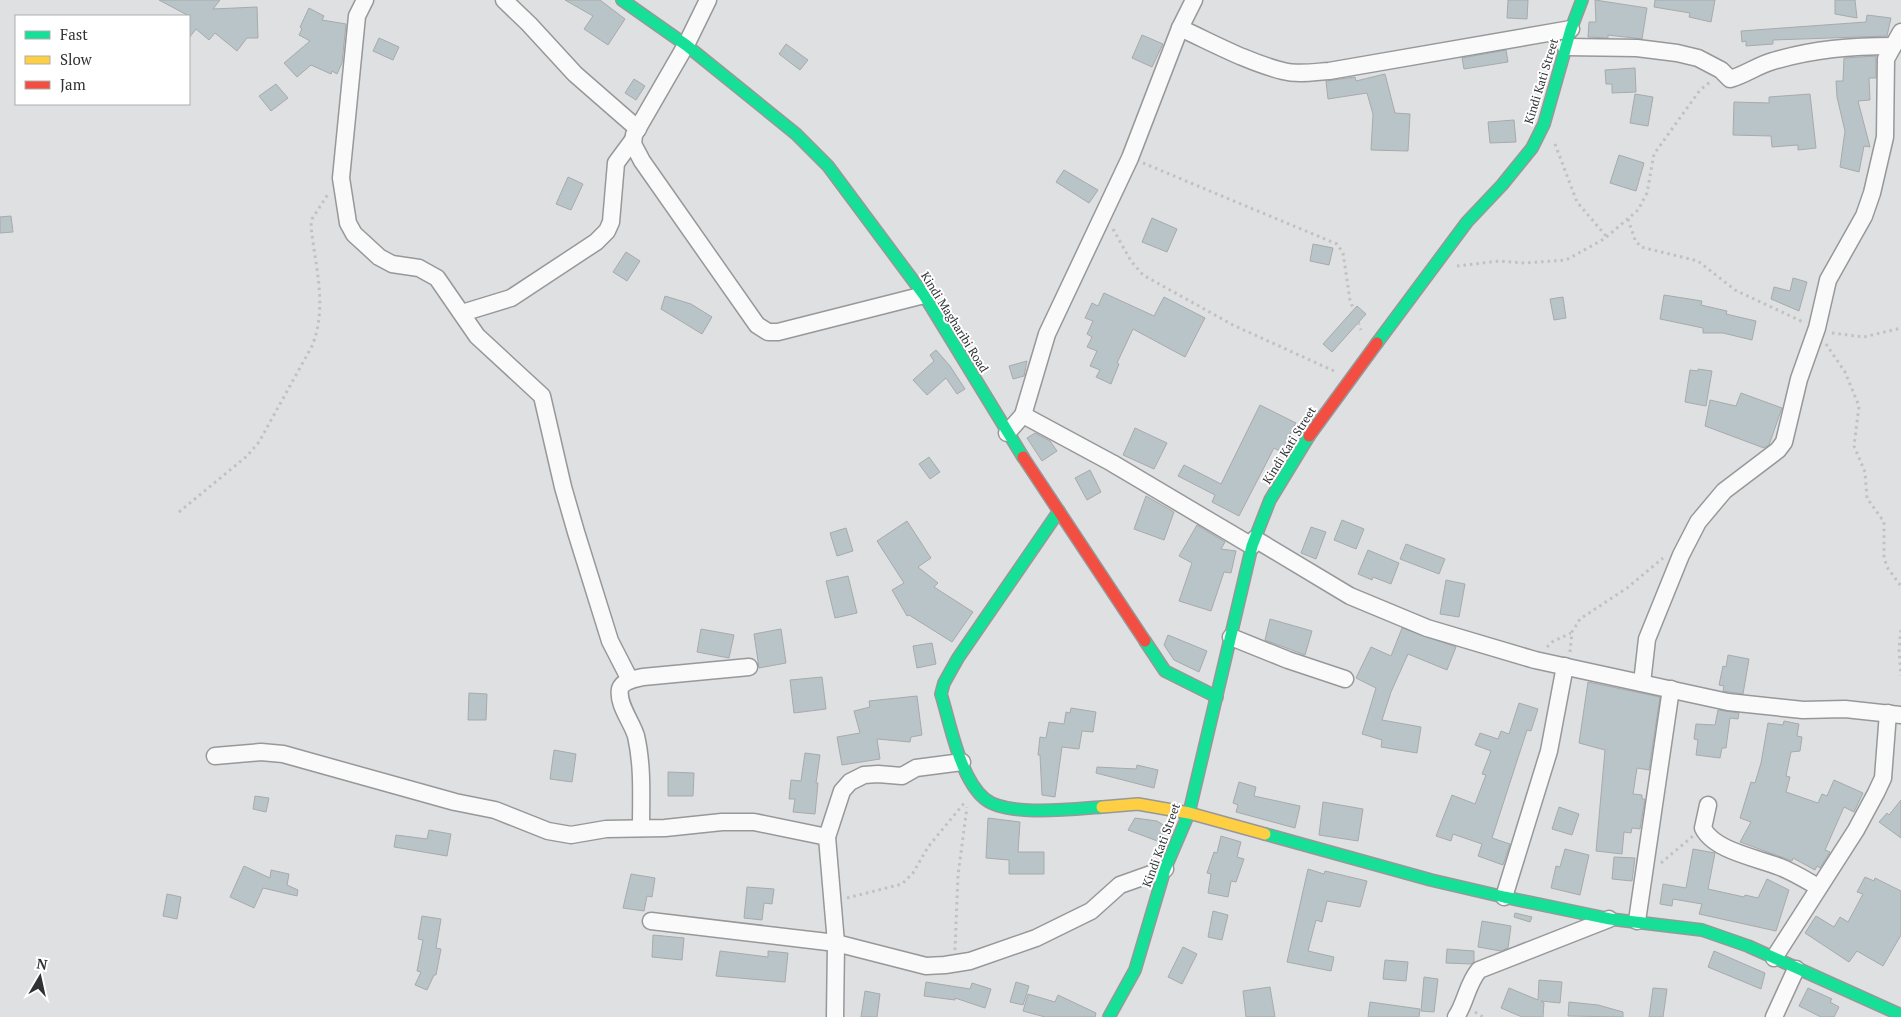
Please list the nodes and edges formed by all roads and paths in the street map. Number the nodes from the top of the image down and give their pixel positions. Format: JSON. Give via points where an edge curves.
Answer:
{"nodes":[{"id":1,"x":365,"y":0,"type":"edge"},
{"id":2,"x":504,"y":0,"type":"edge"},
{"id":3,"x":622,"y":0,"type":"edge"},
{"id":4,"x":708,"y":0,"type":"edge"},
{"id":5,"x":1194,"y":0,"type":"edge"},
{"id":6,"x":1582,"y":0,"type":"edge"},
{"id":7,"x":1180,"y":28,"type":"junction"},
{"id":8,"x":1571,"y":29,"type":"junction"},
{"id":9,"x":1897,"y":39,"type":"edge"},
{"id":10,"x":686,"y":45,"type":"junction"},
{"id":11,"x":1566,"y":47,"type":"junction"},
{"id":12,"x":1728,"y":78,"type":"junction"},
{"id":13,"x":1544,"y":124,"type":"junction"},
{"id":14,"x":636,"y":134,"type":"junction"},
{"id":15,"x":1130,"y":158,"type":"junction"},
{"id":16,"x":341,"y":178,"type":"junction"},
{"id":17,"x":1106,"y":207,"type":"junction"},
{"id":18,"x":1628,"y":219,"type":"junction"},
{"id":19,"x":1606,"y":236,"type":"junction"},
{"id":20,"x":1434,"y":266,"type":"junction"},
{"id":21,"x":924,"y":295,"type":"junction"},
{"id":22,"x":462,"y":313,"type":"junction"},
{"id":23,"x":1901,"y":328,"type":"edge"},
{"id":24,"x":1818,"y":329,"type":"junction"},
{"id":25,"x":1370,"y":352,"type":"junction"},
{"id":26,"x":1350,"y":380,"type":"junction"},
{"id":27,"x":1023,"y":415,"type":"junction"},
{"id":28,"x":1007,"y":433,"type":"junction"},
{"id":29,"x":1059,"y":511,"type":"junction"},
{"id":30,"x":179,"y":512,"type":"dead end"},
{"id":31,"x":1254,"y":543,"type":"junction"},
{"id":32,"x":1668,"y":554,"type":"dead end"},
{"id":33,"x":1901,"y":586,"type":"edge"},
{"id":34,"x":1901,"y":630,"type":"edge"},
{"id":35,"x":1572,"y":632,"type":"junction"},
{"id":36,"x":1231,"y":637,"type":"junction"},
{"id":37,"x":1535,"y":660,"type":"junction"},
{"id":38,"x":1567,"y":666,"type":"junction"},
{"id":39,"x":749,"y":667,"type":"dead end"},
{"id":40,"x":1901,"y":676,"type":"edge"},
{"id":41,"x":1345,"y":679,"type":"dead end"},
{"id":42,"x":630,"y":680,"type":"junction"},
{"id":43,"x":1642,"y":683,"type":"junction"},
{"id":44,"x":1671,"y":689,"type":"junction"},
{"id":45,"x":1217,"y":697,"type":"junction"},
{"id":46,"x":1894,"y":714,"type":"edge"},
{"id":47,"x":215,"y":756,"type":"dead end"},
{"id":48,"x":962,"y":762,"type":"junction"},
{"id":49,"x":1708,"y":805,"type":"dead end"},
{"id":50,"x":1189,"y":813,"type":"junction"},
{"id":51,"x":641,"y":828,"type":"junction"},
{"id":52,"x":1702,"y":828,"type":"junction"},
{"id":53,"x":828,"y":837,"type":"junction"},
{"id":54,"x":1165,"y":869,"type":"junction"},
{"id":55,"x":1644,"y":873,"type":"junction"},
{"id":56,"x":1818,"y":887,"type":"junction"},
{"id":57,"x":1504,"y":897,"type":"junction"},
{"id":58,"x":832,"y":902,"type":"junction"},
{"id":59,"x":1610,"y":919,"type":"junction"},
{"id":60,"x":651,"y":921,"type":"dead end"},
{"id":61,"x":1637,"y":921,"type":"junction"},
{"id":62,"x":836,"y":943,"type":"junction"},
{"id":63,"x":1774,"y":958,"type":"junction"},
{"id":64,"x":954,"y":964,"type":"junction"},
{"id":65,"x":1796,"y":969,"type":"junction"},
{"id":66,"x":1901,"y":1015,"type":"edge"},
{"id":67,"x":835,"y":1017,"type":"edge"},
{"id":68,"x":1109,"y":1017,"type":"edge"},
{"id":69,"x":1456,"y":1017,"type":"edge"},
{"id":70,"x":1774,"y":1017,"type":"edge"}],
"edges":[{"from":1,"to":16,"type":"street","via":[[357,16]]},
{"from":2,"to":14,"type":"street"},
{"from":3,"to":10,"type":"street","name":"Kindi Magharibi Road"},
{"from":4,"to":10,"type":"street"},
{"from":5,"to":7,"type":"street"},
{"from":6,"to":8,"type":"street","name":"Kindi Kati Street"},
{"from":7,"to":8,"type":"street","via":[[1284,71],[1305,73]]},
{"from":7,"to":15,"type":"street"},
{"from":8,"to":11,"type":"street","name":"Kindi Kati Street"},
{"from":9,"to":12,"type":"street","via":[[1772,61]]},
{"from":9,"to":24,"type":"street","via":[[1886,59],[1884,71],[1887,117],[1872,192],[1864,216],[1828,280]]},
{"from":10,"to":14,"type":"street"},
{"from":10,"to":21,"type":"street","name":"Kindi Magharibi Road","via":[[796,134],[828,166]]},
{"from":11,"to":12,"type":"street","via":[[1637,48],[1677,53],[1715,66]]},
{"from":11,"to":13,"type":"street","name":"Kindi Kati Street"},
{"from":12,"to":18,"type":"path","via":[[1704,84],[1671,128],[1652,159],[1647,194],[1638,210]]},
{"from":13,"to":19,"type":"path","via":[[1561,154],[1577,202]]},
{"from":13,"to":20,"type":"street","name":"Kindi Kati Street","via":[[1532,148],[1467,222]]},
{"from":14,"to":21,"type":"street","via":[[642,161],[762,330],[787,331]]},
{"from":14,"to":22,"type":"street","via":[[616,163],[611,222],[607,231],[596,242],[511,298]]},
{"from":15,"to":17,"type":"street"},
{"from":15,"to":25,"type":"path","via":[[1337,244],[1343,253],[1350,300]]},
{"from":16,"to":22,"type":"street","via":[[348,223],[354,234],[386,261],[420,268],[437,278]]},
{"from":16,"to":30,"type":"path","via":[[312,219],[320,306],[312,346],[260,442]]},
{"from":17,"to":26,"type":"path","via":[[1117,238],[1143,275],[1233,325]]},
{"from":17,"to":27,"type":"street","via":[[1047,334]]},
{"from":18,"to":19,"type":"path"},
{"from":18,"to":24,"type":"path","via":[[1641,247],[1698,261],[1735,290]]},
{"from":19,"to":20,"type":"path","via":[[1566,260]]},
{"from":20,"to":25,"type":"street","name":"Kindi Kati Street"},
{"from":21,"to":28,"type":"street","name":"Kindi Magharibi Road"},
{"from":22,"to":42,"type":"street","via":[[477,336],[542,396],[576,532],[610,641]]},
{"from":23,"to":24,"type":"path","via":[[1864,337]]},
{"from":24,"to":33,"type":"path","via":[[1845,372],[1859,406],[1854,446],[1864,472],[1867,498],[1884,522],[1887,567]]},
{"from":24,"to":43,"type":"street","via":[[1799,379],[1784,442],[1709,507],[1681,554],[1647,639]]},
{"from":25,"to":26,"type":"street","name":"Kindi Kati Street"},
{"from":26,"to":31,"type":"street","name":"Kindi Kati Street","via":[[1289,467],[1270,500]]},
{"from":27,"to":28,"type":"street"},
{"from":27,"to":31,"type":"street"},
{"from":28,"to":29,"type":"street","name":"Kindi Magharibi Road"},
{"from":29,"to":45,"type":"street","name":"Kindi Magharibi Road","via":[[1165,672]]},
{"from":29,"to":48,"type":"street","via":[[944,683],[942,703]]},
{"from":31,"to":36,"type":"street","name":"Kindi Kati Street"},
{"from":31,"to":37,"type":"street","via":[[1350,596],[1427,628]]},
{"from":32,"to":35,"type":"path","via":[[1627,588],[1586,614]]},
{"from":34,"to":40,"type":"path"},
{"from":35,"to":37,"type":"path","via":[[1552,642]]},
{"from":35,"to":38,"type":"path"},
{"from":36,"to":41,"type":"street"},
{"from":36,"to":45,"type":"street","name":"Kindi Kati Street"},
{"from":37,"to":38,"type":"street"},
{"from":38,"to":43,"type":"street"},
{"from":38,"to":57,"type":"street","via":[[1549,751]]},
{"from":39,"to":42,"type":"street"},
{"from":42,"to":51,"type":"street","via":[[623,685],[620,694],[636,735]]},
{"from":43,"to":44,"type":"street"},
{"from":44,"to":46,"type":"street","via":[[1728,702]]},
{"from":44,"to":55,"type":"street"},
{"from":45,"to":50,"type":"street","name":"Kindi Kati Street"},
{"from":46,"to":56,"type":"street","via":[[1883,778],[1869,808]]},
{"from":47,"to":51,"type":"street","via":[[261,752],[283,754],[495,810],[548,831],[571,835]]},
{"from":48,"to":50,"type":"street","via":[[985,799],[1000,807],[1053,811],[1138,804]]},
{"from":48,"to":53,"type":"street","via":[[916,768],[902,776],[878,774],[857,777],[842,791]]},
{"from":49,"to":52,"type":"street"},
{"from":50,"to":54,"type":"street","name":"Kindi Kati Street"},
{"from":50,"to":57,"type":"street"},
{"from":51,"to":53,"type":"street","via":[[754,822]]},
{"from":52,"to":55,"type":"path"},
{"from":52,"to":56,"type":"street","via":[[1706,835],[1722,846],[1781,867]]},
{"from":53,"to":58,"type":"street"},
{"from":54,"to":64,"type":"street","via":[[1120,885],[1091,910],[1036,938]]},
{"from":54,"to":68,"type":"street","name":"Kindi Kati Street","via":[[1135,970]]},
{"from":55,"to":61,"type":"street"},
{"from":56,"to":63,"type":"street"},
{"from":57,"to":59,"type":"street"},
{"from":58,"to":62,"type":"street"},
{"from":58,"to":64,"type":"path","via":[[902,884],[914,873],[928,847],[968,798],[958,875]]},
{"from":59,"to":61,"type":"street"},
{"from":59,"to":69,"type":"street","via":[[1479,970],[1472,978],[1464,1005]]},
{"from":60,"to":62,"type":"street"},
{"from":61,"to":63,"type":"street","via":[[1702,930]]},
{"from":62,"to":64,"type":"street","via":[[926,966]]},
{"from":62,"to":67,"type":"street"},
{"from":63,"to":65,"type":"street"},
{"from":65,"to":66,"type":"street"},
{"from":65,"to":70,"type":"street"}]}
